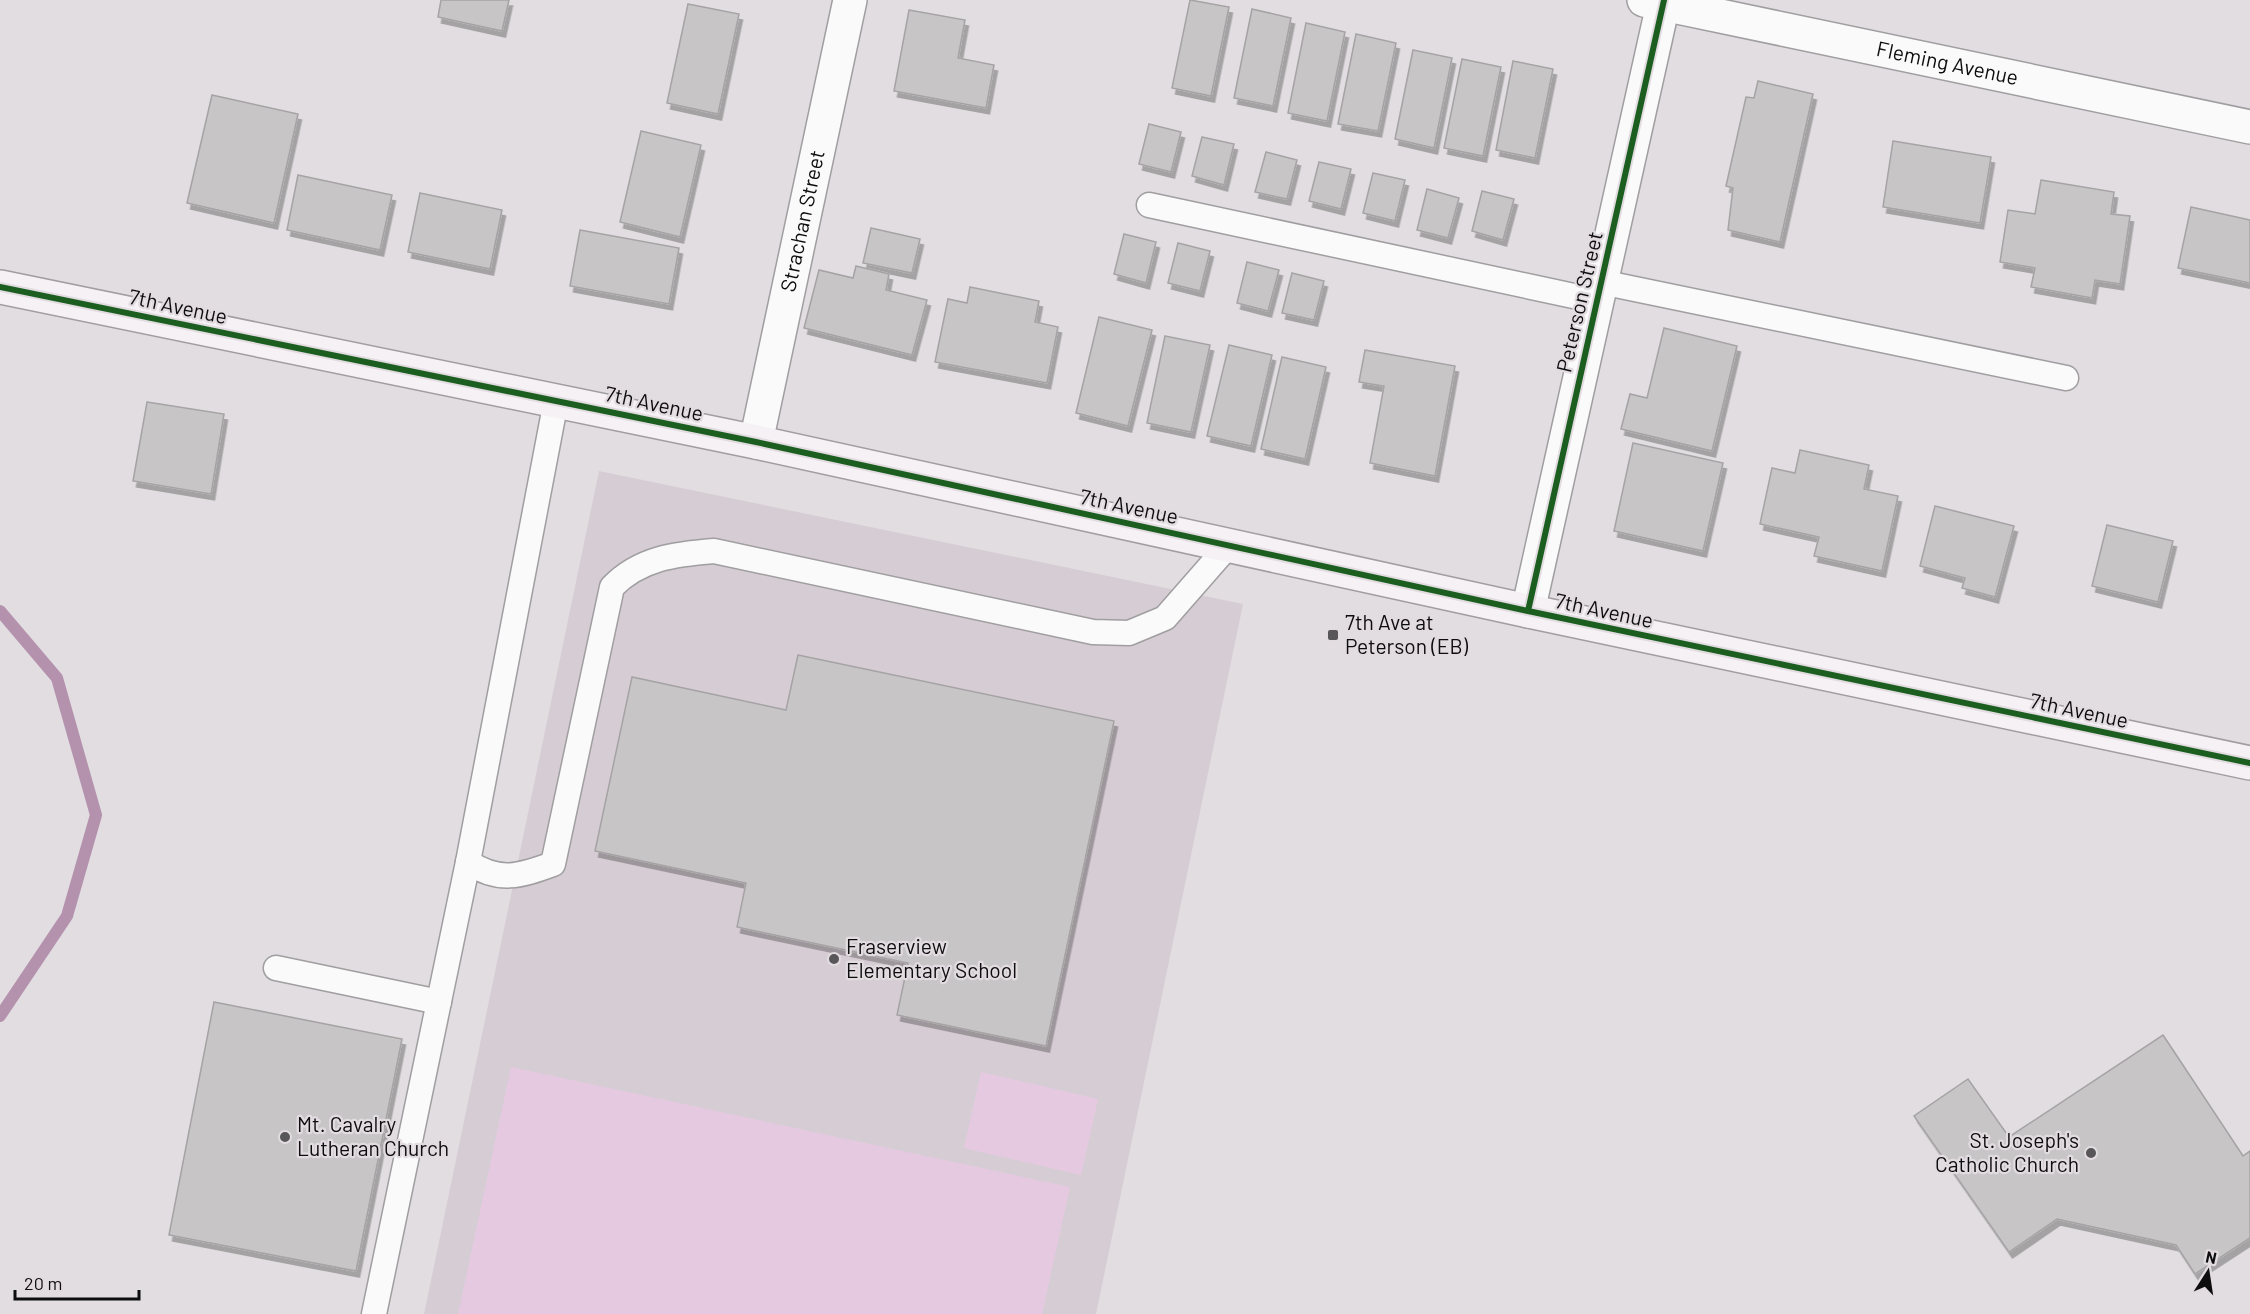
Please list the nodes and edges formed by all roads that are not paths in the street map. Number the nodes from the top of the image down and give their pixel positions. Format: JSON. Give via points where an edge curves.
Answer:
{"nodes":[{"id":1,"x":850,"y":0,"type":"edge"},
{"id":2,"x":1657,"y":1,"type":"edge"},
{"id":3,"x":2250,"y":127,"type":"edge"},
{"id":4,"x":1149,"y":205,"type":"dead end"},
{"id":5,"x":0,"y":288,"type":"edge"},
{"id":6,"x":1599,"y":292,"type":"junction"},
{"id":7,"x":2066,"y":378,"type":"dead end"},
{"id":8,"x":556,"y":401,"type":"junction"},
{"id":9,"x":756,"y":442,"type":"junction"},
{"id":10,"x":1228,"y":546,"type":"junction"},
{"id":11,"x":1528,"y":611,"type":"junction"},
{"id":12,"x":2250,"y":763,"type":"edge"},
{"id":13,"x":468,"y":862,"type":"junction"},
{"id":14,"x":276,"y":968,"type":"dead end"},
{"id":15,"x":439,"y":1002,"type":"junction"},
{"id":16,"x":374,"y":1314,"type":"edge"}],
"edges":[{"from":1,"to":9,"type":"street","name":"Strachan Street"},
{"from":2,"to":3,"type":"street","name":"Fleming Avenue"},
{"from":2,"to":6,"type":"street","name":"Peterson Street"},
{"from":4,"to":6,"type":"lane"},
{"from":5,"to":8,"type":"street","name":"7th Avenue"},
{"from":6,"to":7,"type":"lane"},
{"from":6,"to":11,"type":"street","name":"Peterson Street"},
{"from":8,"to":9,"type":"street","name":"7th Avenue"},
{"from":8,"to":13,"type":"lane"},
{"from":9,"to":10,"type":"street","name":"7th Avenue"},
{"from":10,"to":11,"type":"street","name":"7th Avenue"},
{"from":10,"to":13,"type":"lane","via":[[1165,618],[1129,633],[1093,632],[714,551],[681,553],[648,562],[626,573],[612,587],[553,864],[518,877],[484,873]]},
{"from":11,"to":12,"type":"street","name":"7th Avenue"},
{"from":13,"to":15,"type":"lane"},
{"from":14,"to":15,"type":"lane"},
{"from":15,"to":16,"type":"lane"}]}
